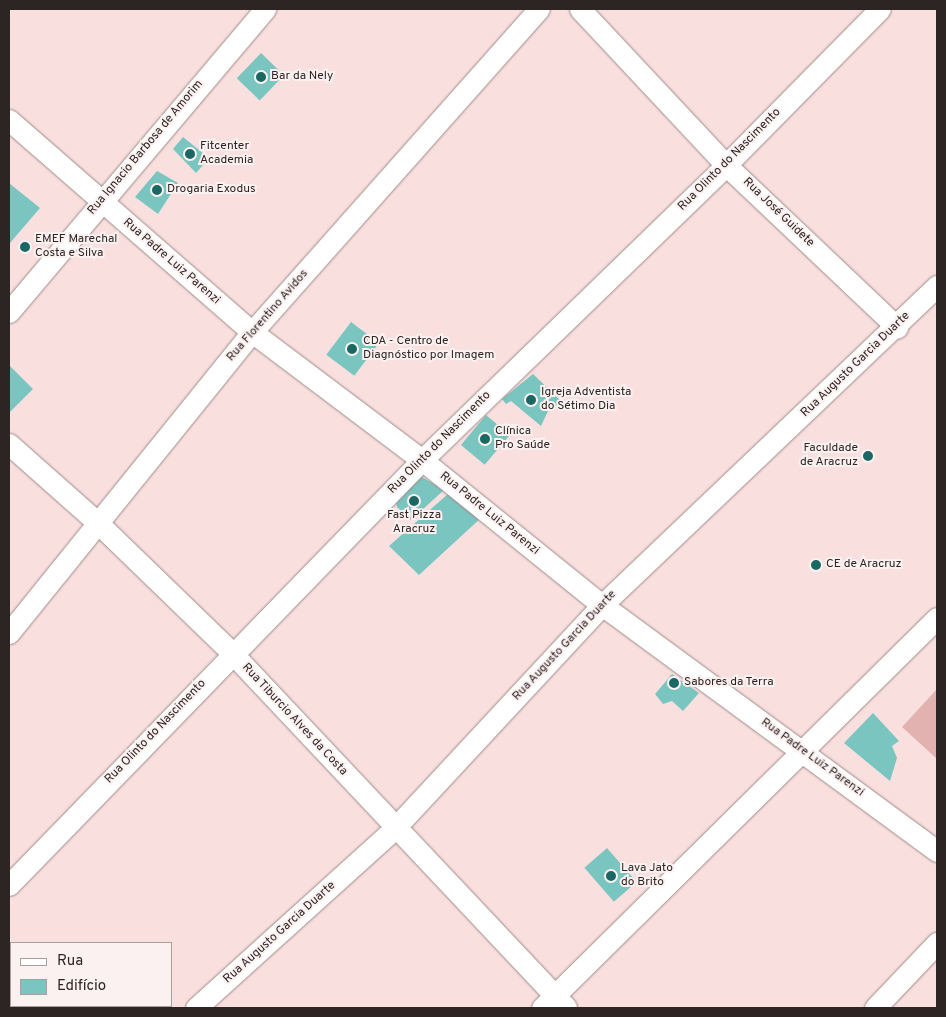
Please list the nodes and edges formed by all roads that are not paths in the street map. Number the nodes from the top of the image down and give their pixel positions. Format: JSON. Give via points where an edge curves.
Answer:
{"nodes":[{"id":1,"x":265,"y":9,"type":"edge"},
{"id":2,"x":539,"y":9,"type":"edge"},
{"id":3,"x":580,"y":9,"type":"edge"},
{"id":4,"x":880,"y":9,"type":"edge"},
{"id":5,"x":9,"y":120,"type":"edge"},
{"id":6,"x":726,"y":165,"type":"junction"},
{"id":7,"x":101,"y":201,"type":"junction"},
{"id":8,"x":937,"y":286,"type":"edge"},
{"id":9,"x":9,"y":312,"type":"edge"},
{"id":10,"x":897,"y":327,"type":"junction"},
{"id":11,"x":252,"y":332,"type":"junction"},
{"id":12,"x":9,"y":444,"type":"edge"},
{"id":13,"x":422,"y":460,"type":"junction"},
{"id":14,"x":100,"y":524,"type":"junction"},
{"id":15,"x":602,"y":605,"type":"junction"},
{"id":16,"x":937,"y":618,"type":"edge"},
{"id":17,"x":9,"y":633,"type":"edge"},
{"id":18,"x":232,"y":653,"type":"junction"},
{"id":19,"x":803,"y":751,"type":"junction"},
{"id":20,"x":394,"y":829,"type":"junction"},
{"id":21,"x":937,"y":851,"type":"edge"},
{"id":22,"x":9,"y":885,"type":"edge"},
{"id":23,"x":937,"y":943,"type":"edge"},
{"id":24,"x":554,"y":1004,"type":"edge"},
{"id":25,"x":196,"y":1008,"type":"edge"},
{"id":26,"x":876,"y":1008,"type":"edge"}],
"edges":[{"from":1,"to":7,"type":"street","name":"Rua Ignacio Barbosa de Amorim"},
{"from":2,"to":11,"type":"street","name":"Rua Florentino Avidos"},
{"from":3,"to":6,"type":"street","name":"Rua José Guidete"},
{"from":4,"to":6,"type":"street","name":"Rua Olinto do Nascimento"},
{"from":5,"to":7,"type":"street","name":"Rua Padre Luiz Parenzi"},
{"from":6,"to":10,"type":"street","name":"Rua José Guidete"},
{"from":6,"to":13,"type":"street","name":"Rua Olinto do Nascimento"},
{"from":7,"to":9,"type":"street","name":"Rua Ignacio Barbosa de Amorim"},
{"from":7,"to":11,"type":"street","name":"Rua Padre Luiz Parenzi"},
{"from":8,"to":10,"type":"street","name":"Rua Augusto Garcia Duarte"},
{"from":10,"to":15,"type":"street","name":"Rua Augusto Garcia Duarte"},
{"from":11,"to":13,"type":"street","name":"Rua Padre Luiz Parenzi"},
{"from":11,"to":14,"type":"street","name":"Rua Florentino Avidos"},
{"from":12,"to":14,"type":"street","name":"Rua Tiburcio Alves da Costa"},
{"from":13,"to":15,"type":"street","name":"Rua Padre Luiz Parenzi"},
{"from":13,"to":18,"type":"street","name":"Rua Olinto do Nascimento"},
{"from":14,"to":17,"type":"street","name":"Rua Florentino Avidos"},
{"from":14,"to":18,"type":"street","name":"Rua Tiburcio Alves da Costa"},
{"from":15,"to":19,"type":"street","name":"Rua Padre Luiz Parenzi"},
{"from":15,"to":20,"type":"street","name":"Rua Augusto Garcia Duarte"},
{"from":16,"to":19,"type":"street"},
{"from":18,"to":20,"type":"street","name":"Rua Tiburcio Alves da Costa"},
{"from":18,"to":22,"type":"street","name":"Rua Olinto do Nascimento"},
{"from":19,"to":21,"type":"street","name":"Rua Padre Luiz Parenzi"},
{"from":19,"to":24,"type":"street"},
{"from":20,"to":24,"type":"street","name":"Rua Tiburcio Alves da Costa"},
{"from":20,"to":25,"type":"street","name":"Rua Augusto Garcia Duarte"},
{"from":23,"to":26,"type":"street"}]}
